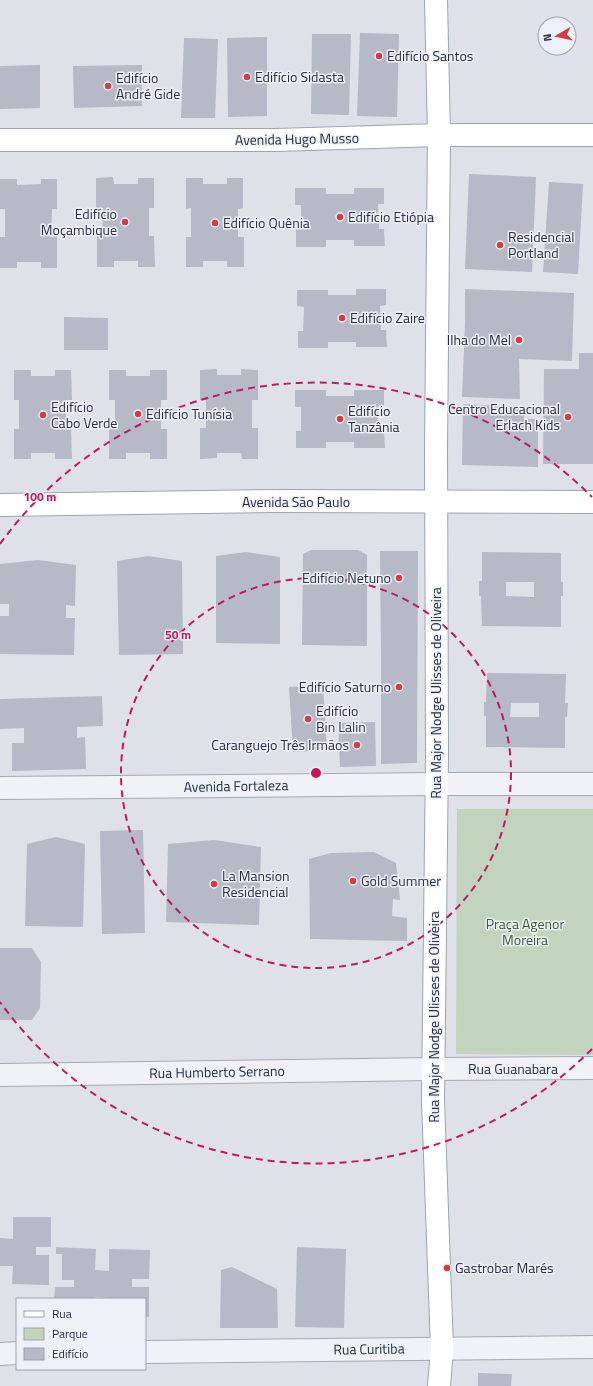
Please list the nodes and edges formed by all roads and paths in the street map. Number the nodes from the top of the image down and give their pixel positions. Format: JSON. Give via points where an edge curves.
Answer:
{"nodes":[{"id":1,"x":436,"y":0,"type":"edge"},
{"id":2,"x":439,"y":135,"type":"junction"},
{"id":3,"x":593,"y":135,"type":"edge"},
{"id":4,"x":0,"y":140,"type":"edge"},
{"id":5,"x":436,"y":502,"type":"junction"},
{"id":6,"x":593,"y":502,"type":"edge"},
{"id":7,"x":0,"y":505,"type":"edge"},
{"id":8,"x":436,"y":784,"type":"junction"},
{"id":9,"x":593,"y":784,"type":"edge"},
{"id":10,"x":0,"y":788,"type":"edge"},
{"id":11,"x":593,"y":1068,"type":"edge"},
{"id":12,"x":433,"y":1069,"type":"junction"},
{"id":13,"x":0,"y":1075,"type":"edge"},
{"id":14,"x":593,"y":1347,"type":"edge"},
{"id":15,"x":442,"y":1348,"type":"junction"},
{"id":16,"x":146,"y":1352,"type":"edge"},
{"id":17,"x":16,"y":1353,"type":"edge"},
{"id":18,"x":0,"y":1354,"type":"edge"},
{"id":19,"x":439,"y":1386,"type":"edge"}],
"edges":[{"from":1,"to":2,"type":"main road","name":"Rua Major Nodge Ulisses de Oliveira"},
{"from":2,"to":3,"type":"main road","name":"Avenida Hugo Musso"},
{"from":2,"to":4,"type":"main road","name":"Avenida Hugo Musso","via":[[276,140]]},
{"from":2,"to":5,"type":"main road","name":"Rua Major Nodge Ulisses de Oliveira"},
{"from":5,"to":6,"type":"main road","name":"Avenida São Paulo"},
{"from":5,"to":7,"type":"main road","name":"Avenida São Paulo"},
{"from":5,"to":8,"type":"main road","name":"Rua Major Nodge Ulisses de Oliveira"},
{"from":8,"to":9,"type":"street","name":"Avenida Fortaleza"},
{"from":8,"to":10,"type":"street","name":"Avenida Fortaleza"},
{"from":8,"to":12,"type":"main road","name":"Rua Major Nodge Ulisses de Oliveira"},
{"from":11,"to":12,"type":"street","name":"Rua Guanabara"},
{"from":12,"to":13,"type":"street","name":"Rua Humberto Serrano"},
{"from":12,"to":15,"type":"main road","name":"Rua Major Nodge Ulisses de Oliveira"},
{"from":14,"to":15,"type":"street","name":"Rua Curitiba"},
{"from":15,"to":16,"type":"street","name":"Rua Curitiba"},
{"from":15,"to":19,"type":"main road","name":"Rua Major Nodge Ulisses de Oliveira"},
{"from":17,"to":18,"type":"street"}]}
